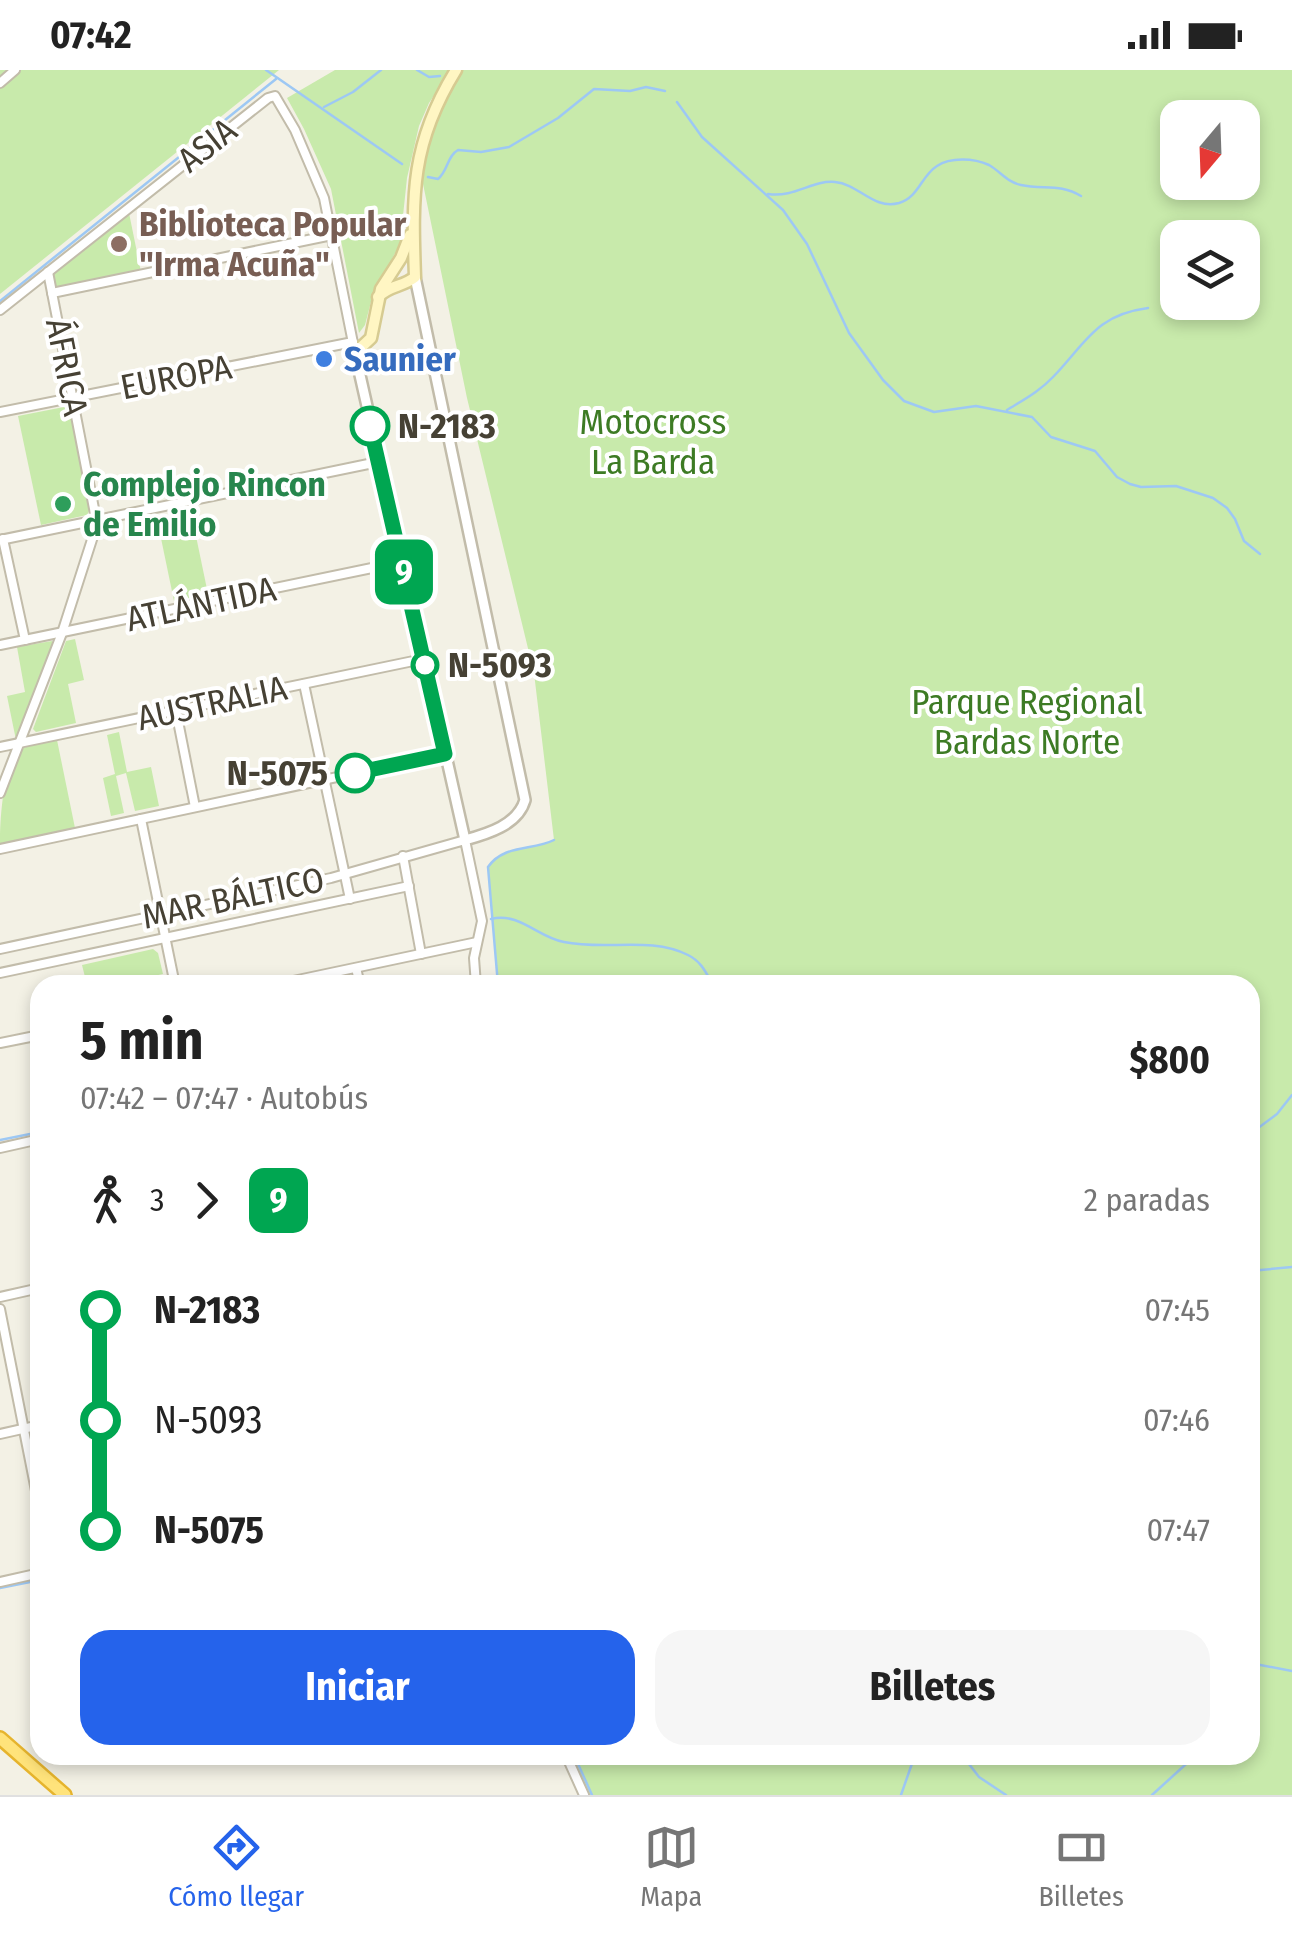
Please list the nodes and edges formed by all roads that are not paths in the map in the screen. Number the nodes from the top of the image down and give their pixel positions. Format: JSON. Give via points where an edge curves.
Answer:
{"nodes":[{"id":1,"x":15,"y":70,"type":"edge"},
{"id":2,"x":456,"y":70,"type":"edge"},
{"id":3,"x":0,"y":84,"type":"edge"},
{"id":4,"x":412,"y":230,"type":"junction"},
{"id":5,"x":332,"y":236,"type":"junction"},
{"id":6,"x":48,"y":272,"type":"junction"},
{"id":7,"x":415,"y":276,"type":"junction"},
{"id":8,"x":52,"y":293,"type":"junction"},
{"id":9,"x":378,"y":297,"type":"junction"},
{"id":10,"x":0,"y":310,"type":"edge"},
{"id":11,"x":354,"y":348,"type":"junction"},
{"id":12,"x":73,"y":398,"type":"junction"},
{"id":13,"x":0,"y":412,"type":"edge"},
{"id":14,"x":378,"y":462,"type":"junction"},
{"id":15,"x":97,"y":520,"type":"junction"},
{"id":16,"x":2,"y":540,"type":"edge"},
{"id":17,"x":401,"y":562,"type":"junction"},
{"id":18,"x":62,"y":632,"type":"junction"},
{"id":19,"x":25,"y":640,"type":"junction"},
{"id":20,"x":0,"y":646,"type":"edge"},
{"id":21,"x":424,"y":659,"type":"junction"},
{"id":22,"x":304,"y":684,"type":"junction"},
{"id":23,"x":176,"y":710,"type":"junction"},
{"id":24,"x":19,"y":743,"type":"junction"},
{"id":25,"x":0,"y":747,"type":"edge"},
{"id":26,"x":445,"y":754,"type":"junction"},
{"id":27,"x":325,"y":780,"type":"junction"},
{"id":28,"x":0,"y":792,"type":"edge"},
{"id":29,"x":196,"y":807,"type":"junction"},
{"id":30,"x":140,"y":819,"type":"junction"},
{"id":31,"x":465,"y":840,"type":"junction"},
{"id":32,"x":0,"y":849,"type":"edge"},
{"id":33,"x":403,"y":856,"type":"junction"},
{"id":34,"x":344,"y":873,"type":"junction"},
{"id":35,"x":409,"y":886,"type":"junction"},
{"id":36,"x":350,"y":899,"type":"junction"},
{"id":37,"x":160,"y":914,"type":"junction"},
{"id":38,"x":165,"y":938,"type":"junction"},
{"id":39,"x":477,"y":942,"type":"junction"},
{"id":40,"x":0,"y":948,"type":"edge"},
{"id":41,"x":422,"y":954,"type":"junction"},
{"id":42,"x":356,"y":968,"type":"junction"},
{"id":43,"x":0,"y":973,"type":"edge"},
{"id":44,"x":173,"y":975,"type":"edge"},
{"id":45,"x":323,"y":975,"type":"edge"},
{"id":46,"x":358,"y":975,"type":"edge"},
{"id":47,"x":475,"y":975,"type":"edge"},
{"id":48,"x":30,"y":1036,"type":"edge"},
{"id":49,"x":0,"y":1043,"type":"edge"},
{"id":50,"x":30,"y":1141,"type":"edge"},
{"id":51,"x":0,"y":1148,"type":"edge"},
{"id":52,"x":30,"y":1290,"type":"edge"},
{"id":53,"x":0,"y":1297,"type":"edge"},
{"id":54,"x":0,"y":1309,"type":"edge"},
{"id":55,"x":30,"y":1428,"type":"edge"},
{"id":56,"x":24,"y":1429,"type":"junction"},
{"id":57,"x":0,"y":1434,"type":"edge"},
{"id":58,"x":30,"y":1460,"type":"edge"},
{"id":59,"x":30,"y":1576,"type":"edge"},
{"id":60,"x":0,"y":1582,"type":"edge"},
{"id":61,"x":0,"y":1738,"type":"edge"},
{"id":62,"x":30,"y":1764,"type":"edge"},
{"id":63,"x":31,"y":1765,"type":"edge"},
{"id":64,"x":570,"y":1765,"type":"edge"},
{"id":65,"x":65,"y":1795,"type":"edge"},
{"id":66,"x":584,"y":1795,"type":"edge"}],
"edges":[{"from":1,"to":3,"type":"street"},
{"from":2,"to":4,"type":"main road","via":[[424,140]]},
{"from":4,"to":7,"type":"main road"},
{"from":4,"to":9,"type":"main road"},
{"from":5,"to":6,"type":"street","name":"ASIA","via":[[322,191],[275,96]]},
{"from":5,"to":8,"type":"street"},
{"from":5,"to":11,"type":"street"},
{"from":6,"to":8,"type":"street","name":"ÁFRICA"},
{"from":6,"to":10,"type":"street","name":"ASIA"},
{"from":7,"to":9,"type":"main road"},
{"from":7,"to":31,"type":"street","via":[[525,800],[501,827]]},
{"from":8,"to":12,"type":"street","name":"ÁFRICA"},
{"from":9,"to":11,"type":"main road","via":[[371,338]]},
{"from":11,"to":12,"type":"street","name":"EUROPA"},
{"from":11,"to":14,"type":"street"},
{"from":12,"to":13,"type":"street","name":"EUROPA"},
{"from":12,"to":15,"type":"street","name":"ÁFRICA"},
{"from":14,"to":15,"type":"street"},
{"from":14,"to":17,"type":"street"},
{"from":15,"to":16,"type":"street"},
{"from":15,"to":18,"type":"street"},
{"from":16,"to":19,"type":"street"},
{"from":17,"to":18,"type":"street","name":"ATLÁNTIDA"},
{"from":17,"to":21,"type":"street"},
{"from":18,"to":19,"type":"street","name":"ATLÁNTIDA"},
{"from":18,"to":24,"type":"street"},
{"from":19,"to":20,"type":"street","name":"ATLÁNTIDA"},
{"from":21,"to":22,"type":"street","name":"AUSTRALIA"},
{"from":21,"to":26,"type":"street"},
{"from":22,"to":23,"type":"street","name":"AUSTRALIA"},
{"from":22,"to":27,"type":"street"},
{"from":23,"to":24,"type":"street","name":"AUSTRALIA"},
{"from":23,"to":29,"type":"street"},
{"from":24,"to":25,"type":"street","name":"AUSTRALIA"},
{"from":24,"to":28,"type":"street"},
{"from":26,"to":27,"type":"street"},
{"from":26,"to":31,"type":"street"},
{"from":27,"to":29,"type":"street"},
{"from":27,"to":34,"type":"street"},
{"from":29,"to":30,"type":"street"},
{"from":30,"to":32,"type":"street"},
{"from":30,"to":37,"type":"street"},
{"from":31,"to":33,"type":"street","name":"MAR BÁLTICO"},
{"from":31,"to":39,"type":"street","via":[[481,915]]},
{"from":33,"to":34,"type":"street","name":"MAR BÁLTICO"},
{"from":33,"to":35,"type":"street"},
{"from":34,"to":36,"type":"street"},
{"from":34,"to":37,"type":"street","name":"MAR BÁLTICO"},
{"from":35,"to":36,"type":"street","name":"MAR BÁLTICO"},
{"from":35,"to":41,"type":"street"},
{"from":36,"to":38,"type":"street","name":"MAR BÁLTICO"},
{"from":37,"to":38,"type":"street"},
{"from":37,"to":40,"type":"street","name":"MAR BÁLTICO"},
{"from":38,"to":43,"type":"street","name":"MAR BÁLTICO"},
{"from":38,"to":44,"type":"street"},
{"from":39,"to":41,"type":"street"},
{"from":39,"to":47,"type":"street"},
{"from":41,"to":42,"type":"street"},
{"from":42,"to":45,"type":"street"},
{"from":42,"to":46,"type":"street"},
{"from":48,"to":49,"type":"street"},
{"from":50,"to":51,"type":"street"},
{"from":52,"to":53,"type":"street"},
{"from":54,"to":56,"type":"street"},
{"from":55,"to":56,"type":"street"},
{"from":56,"to":57,"type":"street"},
{"from":56,"to":58,"type":"street"},
{"from":59,"to":60,"type":"street"},
{"from":61,"to":62,"type":"highway"},
{"from":63,"to":65,"type":"highway"},
{"from":64,"to":66,"type":"street"}]}
